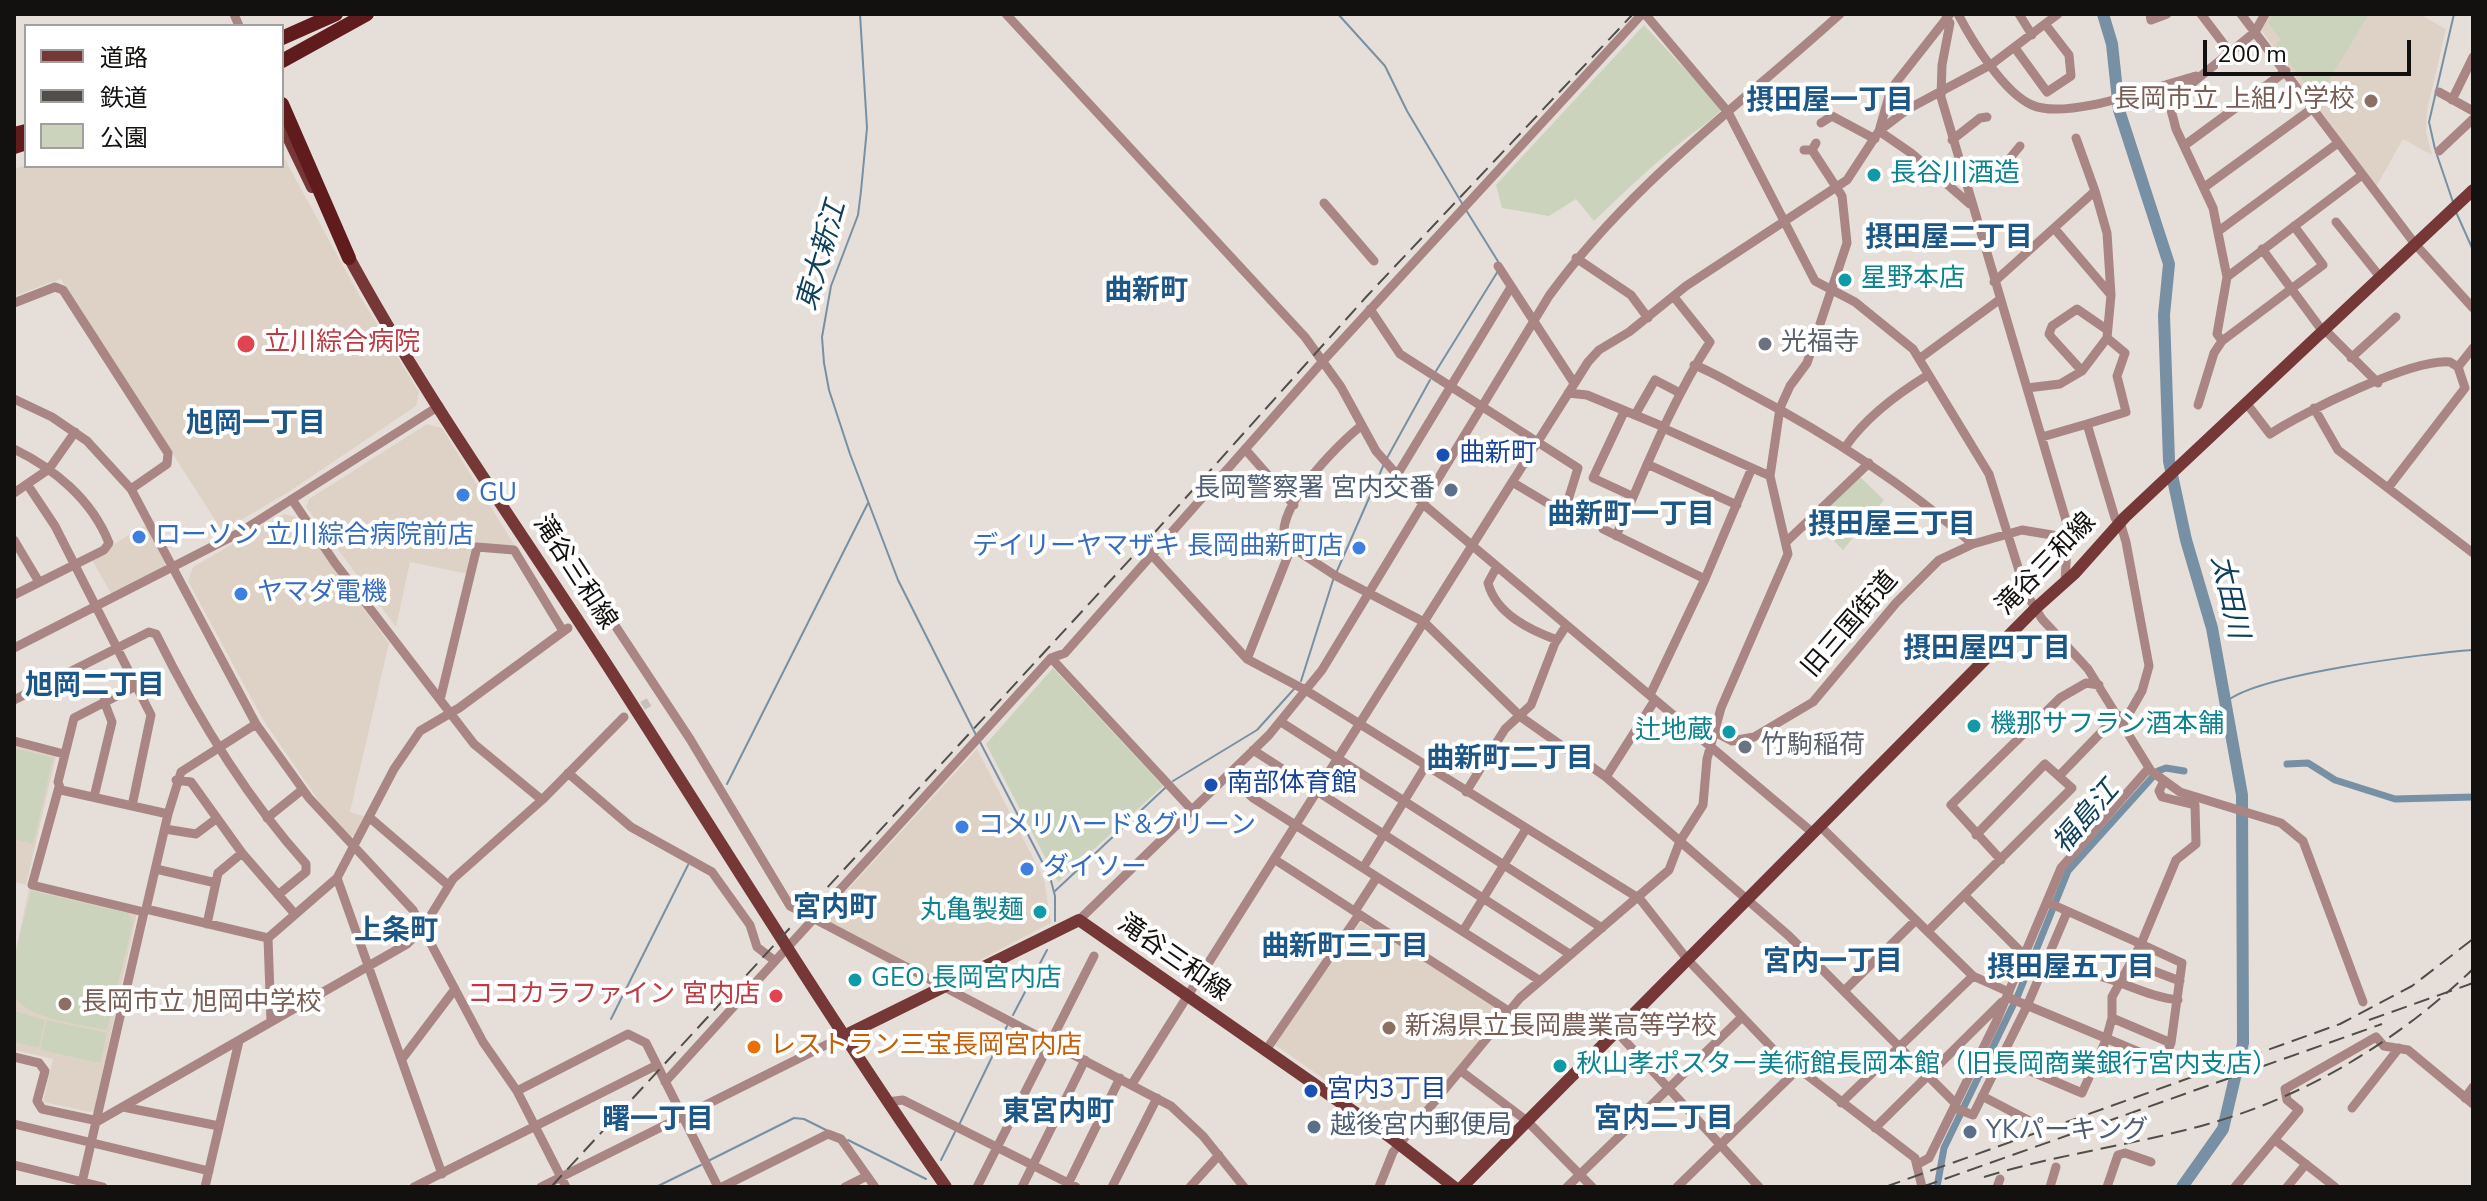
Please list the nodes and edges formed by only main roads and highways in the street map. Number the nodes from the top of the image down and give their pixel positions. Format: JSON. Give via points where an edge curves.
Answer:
{"nodes":[{"id":1,"x":336,"y":14,"type":"edge"},
{"id":2,"x":367,"y":14,"type":"edge"},
{"id":3,"x":284,"y":37,"type":"edge"},
{"id":4,"x":284,"y":51,"type":"edge"},
{"id":5,"x":284,"y":60,"type":"edge"},
{"id":6,"x":284,"y":109,"type":"edge"},
{"id":7,"x":284,"y":129,"type":"edge"},
{"id":8,"x":2473,"y":190,"type":"edge"},
{"id":9,"x":349,"y":258,"type":"junction"},
{"id":10,"x":844,"y":1036,"type":"junction"},
{"id":11,"x":946,"y":1187,"type":"edge"},
{"id":12,"x":1454,"y":1187,"type":"edge"},
{"id":13,"x":1462,"y":1187,"type":"edge"}],
"edges":[{"from":1,"to":3,"type":"highway"},
{"from":2,"to":4,"type":"highway"},
{"from":2,"to":5,"type":"highway"},
{"from":6,"to":9,"type":"highway"},
{"from":7,"to":9,"type":"main road","name":"滝谷三和線"},
{"from":8,"to":13,"type":"main road","name":"滝谷三和線","via":[[2153,489]]},
{"from":9,"to":10,"type":"main road","name":"滝谷三和線"},
{"from":10,"to":11,"type":"main road","name":"滝谷三和線"},
{"from":10,"to":12,"type":"main road","name":"滝谷三和線","via":[[1079,920]]}]}
